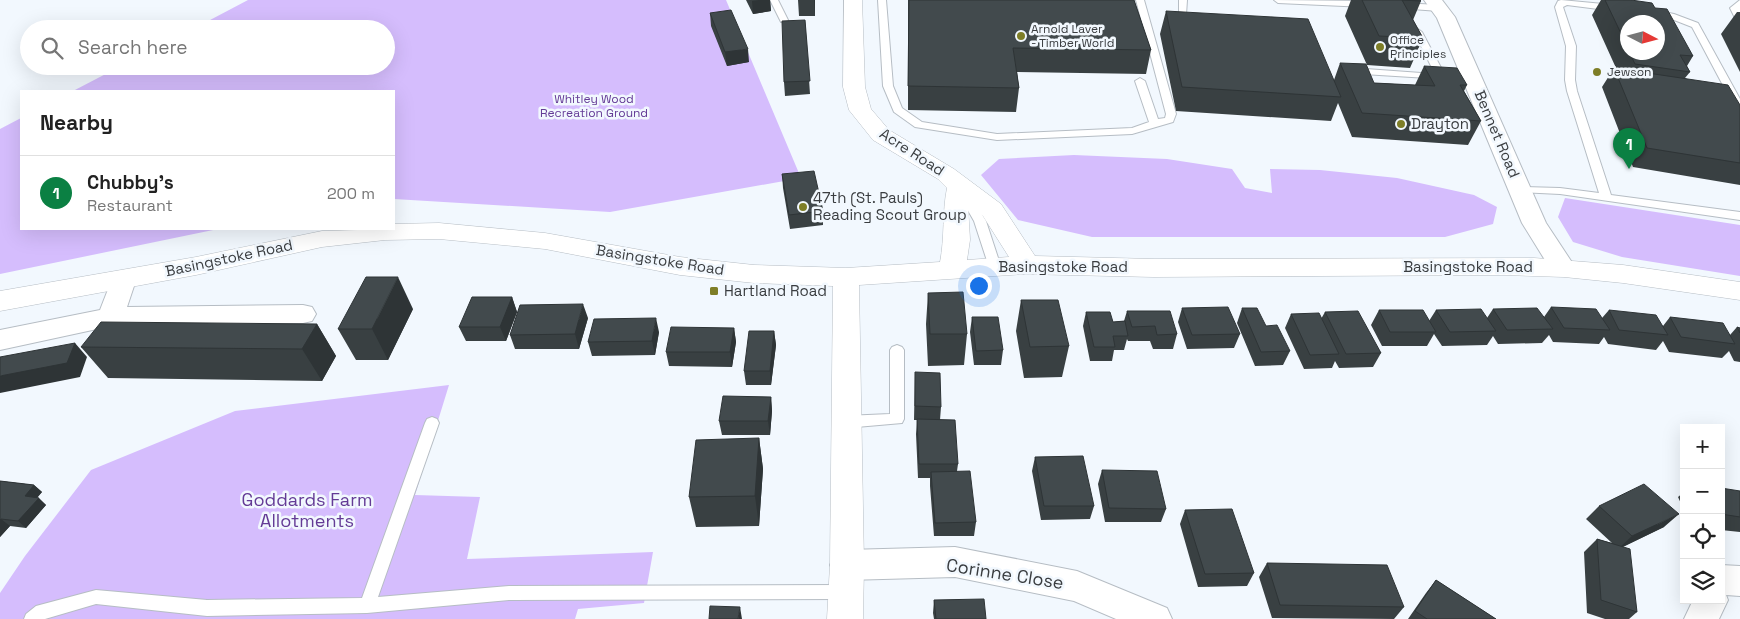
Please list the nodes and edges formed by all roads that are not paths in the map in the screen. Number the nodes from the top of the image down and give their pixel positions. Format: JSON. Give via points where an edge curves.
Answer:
{"nodes":[{"id":1,"x":774,"y":0,"type":"edge"},
{"id":2,"x":853,"y":0,"type":"edge"},
{"id":3,"x":882,"y":0,"type":"edge"},
{"id":4,"x":1140,"y":0,"type":"edge"},
{"id":5,"x":1183,"y":0,"type":"edge"},
{"id":6,"x":1278,"y":0,"type":"edge"},
{"id":7,"x":1298,"y":0,"type":"edge"},
{"id":8,"x":1366,"y":3,"type":"edge"},
{"id":9,"x":1740,"y":3,"type":"edge"},
{"id":10,"x":1436,"y":4,"type":"edge"},
{"id":11,"x":1390,"y":5,"type":"edge"},
{"id":12,"x":1627,"y":10,"type":"edge"},
{"id":13,"x":1645,"y":12,"type":"edge"},
{"id":14,"x":1183,"y":13,"type":"edge"},
{"id":15,"x":784,"y":20,"type":"edge"},
{"id":16,"x":1740,"y":20,"type":"edge"},
{"id":17,"x":1418,"y":32,"type":"edge"},
{"id":18,"x":1366,"y":72,"type":"edge"},
{"id":19,"x":1456,"y":78,"type":"junction"},
{"id":20,"x":1140,"y":81,"type":"dead end"},
{"id":21,"x":1740,"y":108,"type":"edge"},
{"id":22,"x":1154,"y":122,"type":"junction"},
{"id":23,"x":959,"y":186,"type":"junction"},
{"id":24,"x":1520,"y":190,"type":"junction"},
{"id":25,"x":1606,"y":197,"type":"junction"},
{"id":26,"x":1740,"y":216,"type":"edge"},
{"id":27,"x":1025,"y":265,"type":"junction"},
{"id":28,"x":995,"y":267,"type":"junction"},
{"id":29,"x":1562,"y":267,"type":"junction"},
{"id":30,"x":952,"y":270,"type":"junction"},
{"id":31,"x":846,"y":277,"type":"junction"},
{"id":32,"x":123,"y":280,"type":"junction"},
{"id":33,"x":1740,"y":291,"type":"edge"},
{"id":34,"x":0,"y":301,"type":"edge"},
{"id":35,"x":303,"y":314,"type":"dead end"},
{"id":36,"x":111,"y":317,"type":"junction"},
{"id":37,"x":0,"y":340,"type":"edge"},
{"id":38,"x":897,"y":350,"type":"dead end"},
{"id":39,"x":845,"y":422,"type":"junction"},
{"id":40,"x":432,"y":423,"type":"dead end"},
{"id":41,"x":1725,"y":580,"type":"edge"},
{"id":42,"x":1740,"y":581,"type":"edge"},
{"id":43,"x":846,"y":592,"type":"edge"},
{"id":44,"x":1709,"y":604,"type":"edge"},
{"id":45,"x":366,"y":605,"type":"junction"},
{"id":46,"x":32,"y":619,"type":"edge"},
{"id":47,"x":1155,"y":619,"type":"edge"},
{"id":48,"x":1701,"y":619,"type":"edge"}],
"edges":[{"from":1,"to":15,"type":"lane"},
{"from":2,"to":23,"type":"main road","name":"Acre Road","via":[[854,87],[860,110],[881,135],[946,174]]},
{"from":3,"to":22,"type":"lane","via":[[888,86],[898,110],[919,125],[997,136],[1132,131]]},
{"from":4,"to":22,"type":"lane","via":[[1171,114],[1169,120]]},
{"from":5,"to":14,"type":"lane"},
{"from":6,"to":7,"type":"lane"},
{"from":7,"to":8,"type":"lane"},
{"from":9,"to":16,"type":"lane","via":[[1734,8]]},
{"from":10,"to":11,"type":"lane"},
{"from":10,"to":19,"type":"street","name":"Bennet Road","via":[[1446,17]]},
{"from":12,"to":25,"type":"lane","via":[[1567,2],[1559,7],[1571,46],[1572,91]]},
{"from":13,"to":21,"type":"lane","via":[[1671,16],[1695,25]]},
{"from":17,"to":19,"type":"lane"},
{"from":18,"to":19,"type":"lane"},
{"from":19,"to":24,"type":"street","name":"Bennet Road"},
{"from":20,"to":22,"type":"lane"},
{"from":23,"to":27,"type":"main road","via":[[998,218]]},
{"from":23,"to":28,"type":"lane","name":"Acre Road","via":[[980,221]]},
{"from":23,"to":30,"type":"main road"},
{"from":24,"to":25,"type":"lane"},
{"from":24,"to":29,"type":"street","name":"Bennet Road","via":[[1538,231]]},
{"from":25,"to":26,"type":"lane"},
{"from":27,"to":28,"type":"main road","name":"Basingstoke Road"},
{"from":27,"to":29,"type":"main road","name":"Basingstoke Road","via":[[1154,268]]},
{"from":28,"to":30,"type":"main road","name":"Basingstoke Road"},
{"from":29,"to":33,"type":"main road","name":"Basingstoke Road"},
{"from":30,"to":31,"type":"main road","name":"Basingstoke Road"},
{"from":31,"to":32,"type":"main road","name":"Basingstoke Road","via":[[754,274],[680,266],[545,241],[439,231],[385,232],[322,239]]},
{"from":31,"to":39,"type":"main road"},
{"from":32,"to":34,"type":"main road","name":"Basingstoke Road"},
{"from":32,"to":36,"type":"street"},
{"from":35,"to":36,"type":"street"},
{"from":36,"to":37,"type":"street"},
{"from":38,"to":39,"type":"lane","via":[[897,419]]},
{"from":39,"to":43,"type":"main road"},
{"from":40,"to":45,"type":"lane"},
{"from":41,"to":42,"type":"street"},
{"from":43,"to":45,"type":"lane","via":[[509,594]]},
{"from":43,"to":47,"type":"street","name":"Corinne Close","via":[[956,562],[1077,586]]},
{"from":44,"to":48,"type":"street"},
{"from":45,"to":46,"type":"lane","via":[[207,608],[96,597],[42,611]]}]}
